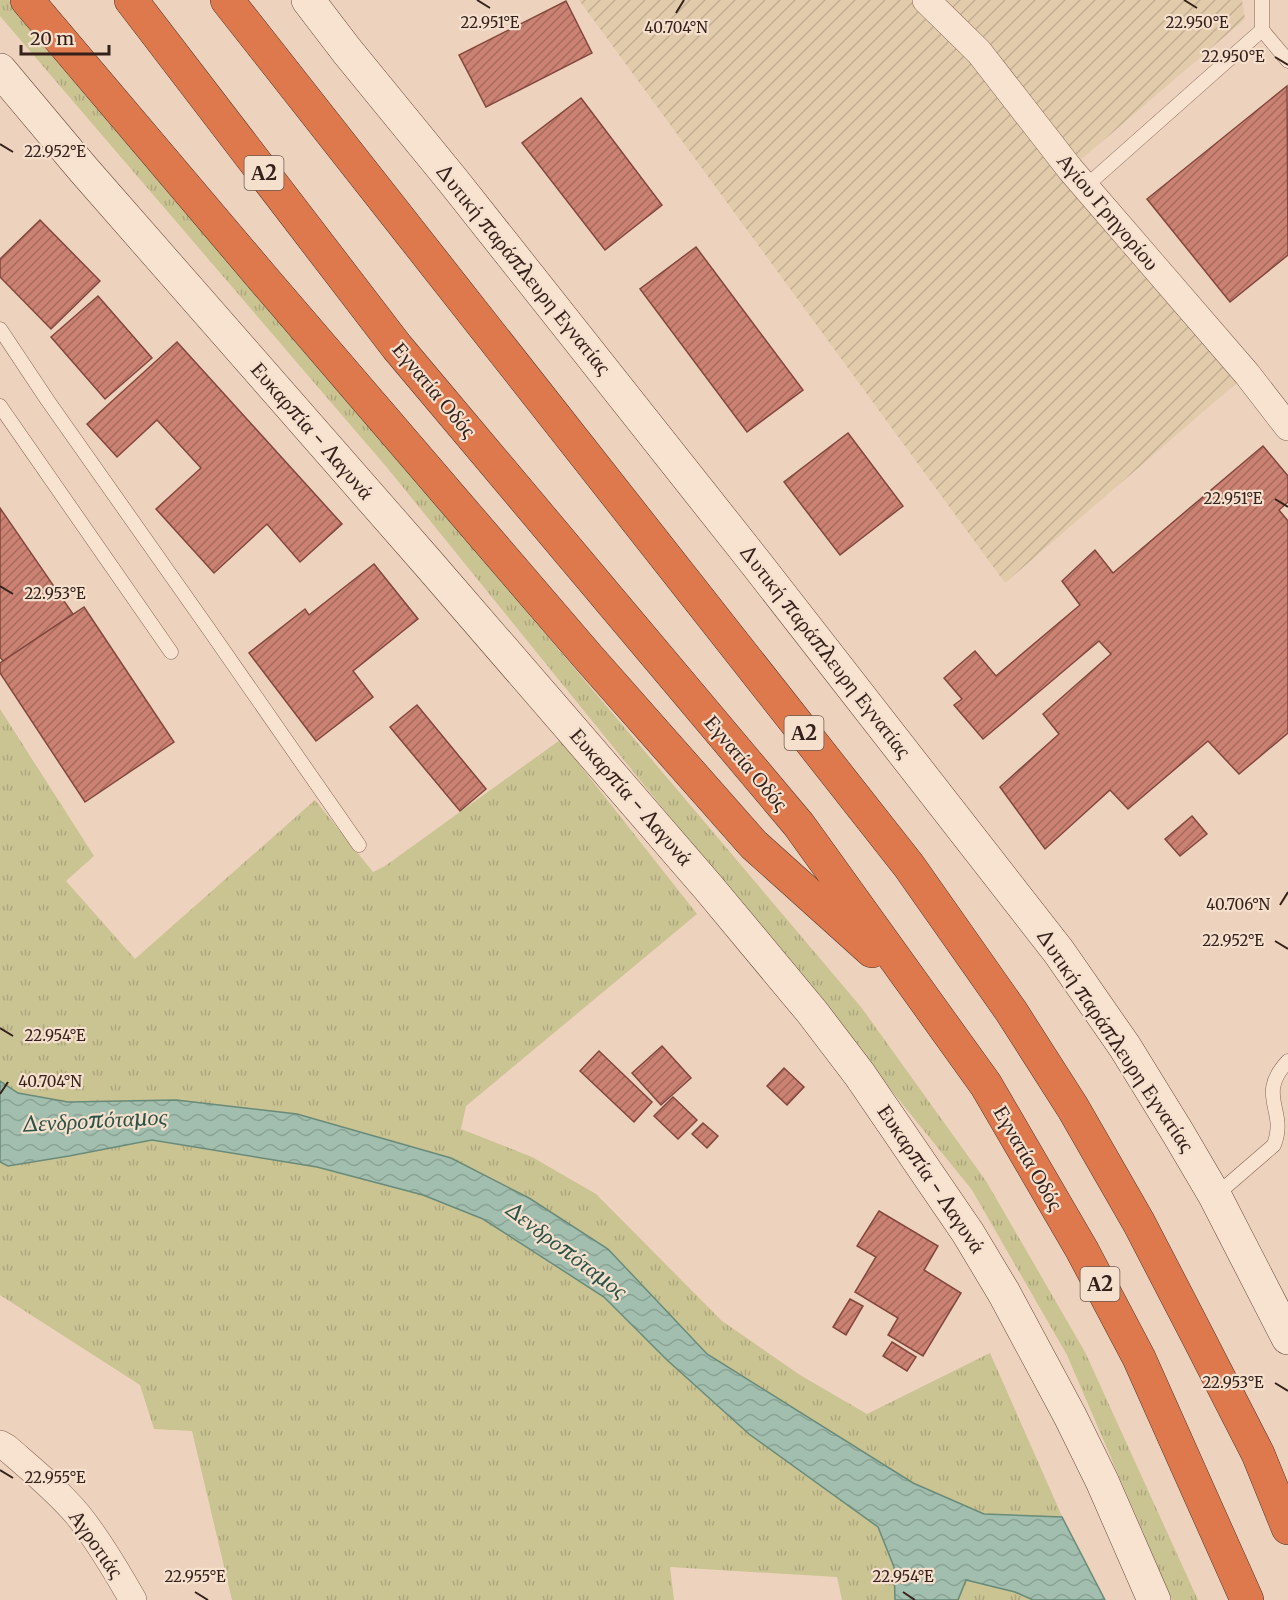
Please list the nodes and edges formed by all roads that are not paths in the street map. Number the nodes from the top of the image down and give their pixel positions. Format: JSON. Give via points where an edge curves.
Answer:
{"nodes":[{"id":1,"x":27,"y":0,"type":"edge"},
{"id":2,"x":131,"y":0,"type":"edge"},
{"id":3,"x":226,"y":0,"type":"edge"},
{"id":4,"x":308,"y":0,"type":"edge"},
{"id":5,"x":926,"y":0,"type":"edge"},
{"id":6,"x":1262,"y":0,"type":"edge"},
{"id":7,"x":1262,"y":30,"type":"junction"},
{"id":8,"x":1288,"y":61,"type":"edge"},
{"id":9,"x":0,"y":70,"type":"edge"},
{"id":10,"x":1086,"y":187,"type":"junction"},
{"id":11,"x":0,"y":329,"type":"edge"},
{"id":12,"x":0,"y":406,"type":"edge"},
{"id":13,"x":1288,"y":427,"type":"edge"},
{"id":14,"x":171,"y":652,"type":"dead end"},
{"id":15,"x":359,"y":845,"type":"dead end"},
{"id":16,"x":916,"y":990,"type":"junction"},
{"id":17,"x":1288,"y":1061,"type":"edge"},
{"id":18,"x":1215,"y":1196,"type":"junction"},
{"id":19,"x":1288,"y":1338,"type":"edge"},
{"id":20,"x":0,"y":1444,"type":"edge"},
{"id":21,"x":1288,"y":1528,"type":"edge"},
{"id":22,"x":133,"y":1600,"type":"edge"},
{"id":23,"x":1154,"y":1600,"type":"edge"},
{"id":24,"x":1247,"y":1600,"type":"edge"}],
"edges":[{"from":1,"to":16,"type":"highway","via":[[580,648],[754,845]]},
{"from":2,"to":16,"type":"highway","name":"Εγνατία Οδός","number":"Α2","via":[[397,346],[799,825]]},
{"from":3,"to":21,"type":"highway","number":"Α2","via":[[909,866],[1011,1011],[1139,1223],[1258,1454]]},
{"from":4,"to":18,"type":"street","name":"Δυτική παράπλευρη Εγνατίας","via":[[748,552],[1059,952],[1125,1047]]},
{"from":5,"to":10,"type":"street","name":"Αγίου Γρηγορίου","via":[[979,52]]},
{"from":6,"to":7,"type":"lane"},
{"from":7,"to":8,"type":"lane"},
{"from":7,"to":10,"type":"lane"},
{"from":9,"to":23,"type":"street","name":"Ευκαρπία - Λαγυνά","via":[[708,887],[860,1075],[968,1233],[1004,1293],[1065,1406]]},
{"from":10,"to":13,"type":"street","name":"Αγίου Γρηγορίου"},
{"from":11,"to":15,"type":"lane"},
{"from":12,"to":14,"type":"lane"},
{"from":16,"to":24,"type":"highway","name":"Εγνατία Οδός","number":"Α2","via":[[986,1085],[1082,1250],[1139,1358]]},
{"from":17,"to":18,"type":"lane","via":[[1280,1070],[1275,1089],[1285,1119],[1281,1138]]},
{"from":18,"to":19,"type":"street","name":"Δυτική παράπλευρη Εγνατίας"},
{"from":20,"to":22,"type":"street","name":"Αγροτιάς","via":[[77,1514],[107,1554]]}]}
